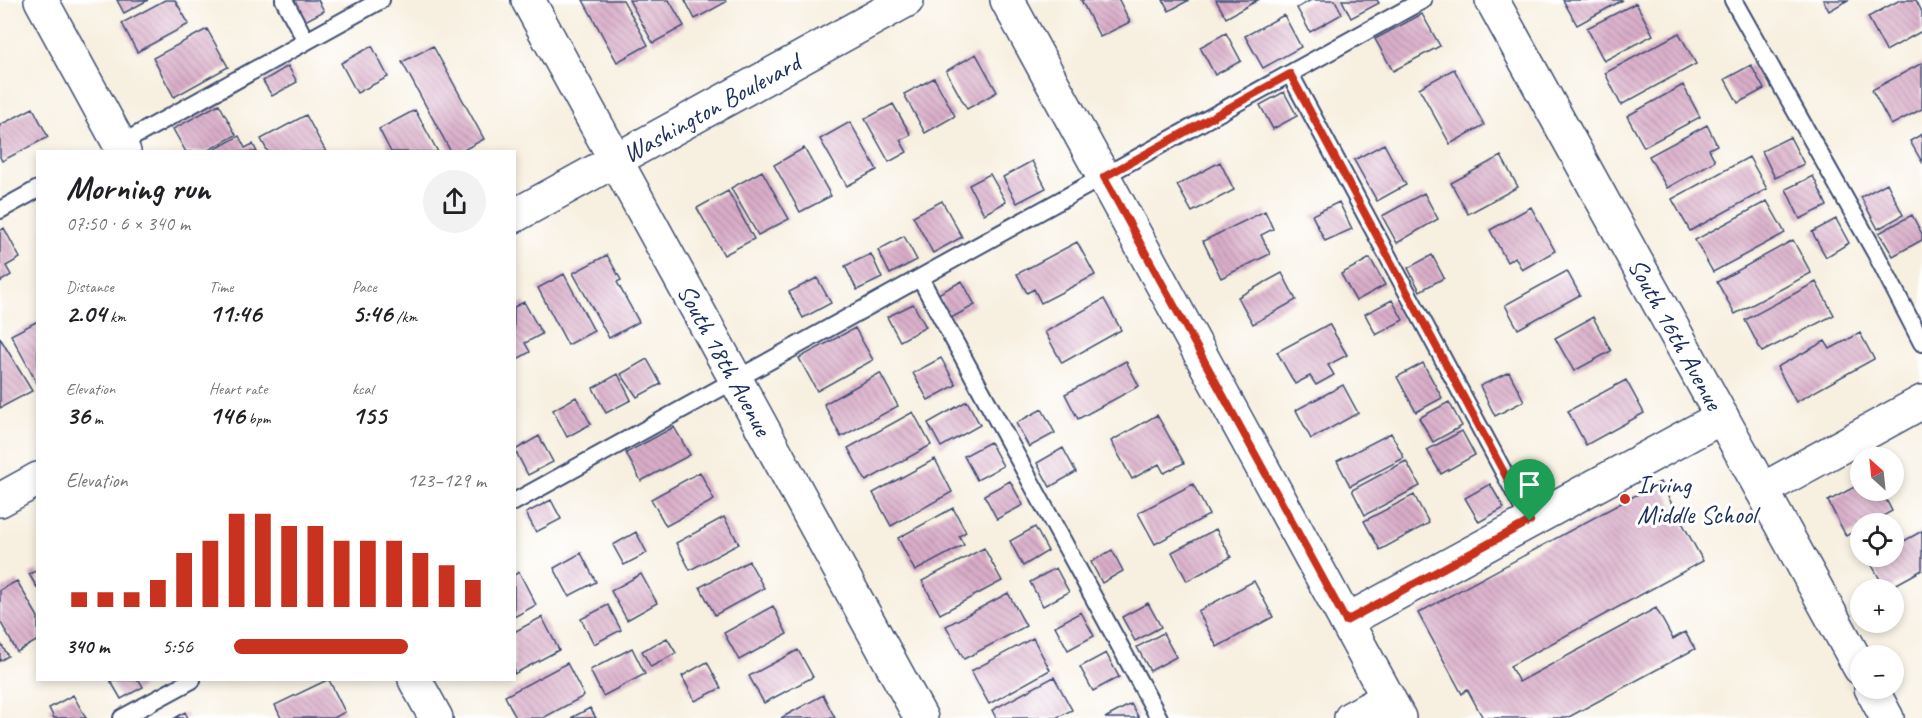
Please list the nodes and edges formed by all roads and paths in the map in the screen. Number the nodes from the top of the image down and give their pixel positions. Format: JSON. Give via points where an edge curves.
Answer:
{"nodes":[{"id":1,"x":41,"y":0,"type":"edge"},
{"id":2,"x":284,"y":0,"type":"edge"},
{"id":3,"x":381,"y":0,"type":"edge"},
{"id":4,"x":528,"y":0,"type":"edge"},
{"id":5,"x":907,"y":0,"type":"edge"},
{"id":6,"x":1007,"y":0,"type":"edge"},
{"id":7,"x":1423,"y":0,"type":"edge"},
{"id":8,"x":1492,"y":0,"type":"edge"},
{"id":9,"x":1733,"y":0,"type":"edge"},
{"id":10,"x":306,"y":41,"type":"junction"},
{"id":11,"x":1290,"y":74,"type":"junction"},
{"id":12,"x":116,"y":149,"type":"edge"},
{"id":13,"x":615,"y":161,"type":"junction"},
{"id":14,"x":1104,"y":177,"type":"junction"},
{"id":15,"x":36,"y":190,"type":"edge"},
{"id":16,"x":0,"y":210,"type":"edge"},
{"id":17,"x":516,"y":215,"type":"edge"},
{"id":18,"x":920,"y":278,"type":"junction"},
{"id":19,"x":1922,"y":343,"type":"edge"},
{"id":20,"x":735,"y":380,"type":"junction"},
{"id":21,"x":1922,"y":402,"type":"edge"},
{"id":22,"x":1722,"y":417,"type":"junction"},
{"id":23,"x":36,"y":480,"type":"edge"},
{"id":24,"x":1762,"y":490,"type":"junction"},
{"id":25,"x":0,"y":500,"type":"edge"},
{"id":26,"x":516,"y":501,"type":"edge"},
{"id":27,"x":1530,"y":521,"type":"junction"},
{"id":28,"x":1346,"y":621,"type":"junction"},
{"id":29,"x":1850,"y":650,"type":"edge"},
{"id":30,"x":190,"y":681,"type":"edge"},
{"id":31,"x":416,"y":681,"type":"edge"},
{"id":32,"x":1877,"y":699,"type":"edge"},
{"id":33,"x":1394,"y":708,"type":"edge"},
{"id":34,"x":122,"y":718,"type":"edge"},
{"id":35,"x":436,"y":718,"type":"edge"},
{"id":36,"x":921,"y":718,"type":"edge"},
{"id":37,"x":1159,"y":718,"type":"edge"},
{"id":38,"x":1351,"y":718,"type":"edge"},
{"id":39,"x":1887,"y":718,"type":"edge"}],
"edges":[{"from":1,"to":12,"type":"street"},
{"from":2,"to":10,"type":"lane"},
{"from":3,"to":10,"type":"lane"},
{"from":4,"to":13,"type":"street","name":"South 18th Avenue"},
{"from":5,"to":13,"type":"street","name":"Washington Boulevard"},
{"from":6,"to":14,"type":"street"},
{"from":7,"to":11,"type":"lane"},
{"from":8,"to":22,"type":"street","name":"South 16th Avenue"},
{"from":9,"to":19,"type":"lane"},
{"from":10,"to":12,"type":"lane"},
{"from":11,"to":14,"type":"lane"},
{"from":11,"to":27,"type":"lane"},
{"from":13,"to":17,"type":"street","name":"Washington Boulevard"},
{"from":13,"to":20,"type":"street","name":"South 18th Avenue"},
{"from":14,"to":18,"type":"lane"},
{"from":14,"to":28,"type":"street"},
{"from":15,"to":16,"type":"lane"},
{"from":18,"to":20,"type":"lane"},
{"from":18,"to":37,"type":"lane"},
{"from":20,"to":26,"type":"lane"},
{"from":20,"to":36,"type":"street","name":"South 18th Avenue"},
{"from":21,"to":24,"type":"street"},
{"from":22,"to":24,"type":"street","name":"South 16th Avenue"},
{"from":22,"to":27,"type":"street"},
{"from":23,"to":25,"type":"street"},
{"from":24,"to":29,"type":"street","name":"South 16th Avenue"},
{"from":27,"to":28,"type":"street"},
{"from":28,"to":33,"type":"street"},
{"from":30,"to":34,"type":"lane"},
{"from":31,"to":35,"type":"street"},
{"from":32,"to":39,"type":"street"},
{"from":33,"to":38,"type":"street"}]}
